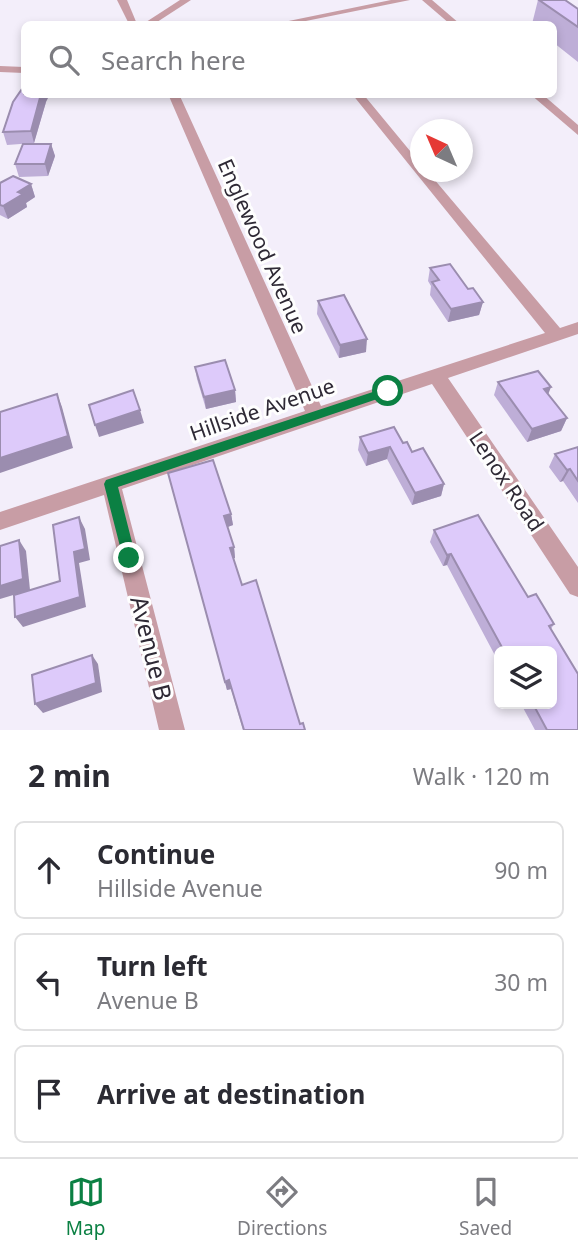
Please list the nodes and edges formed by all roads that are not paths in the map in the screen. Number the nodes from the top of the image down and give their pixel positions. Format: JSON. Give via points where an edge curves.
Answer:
{"nodes":[{"id":1,"x":122,"y":0,"type":"edge"},
{"id":2,"x":186,"y":0,"type":"edge"},
{"id":3,"x":405,"y":0,"type":"edge"},
{"id":4,"x":427,"y":0,"type":"edge"},
{"id":5,"x":132,"y":21,"type":"edge"},
{"id":6,"x":153,"y":21,"type":"edge"},
{"id":7,"x":306,"y":21,"type":"edge"},
{"id":8,"x":452,"y":21,"type":"edge"},
{"id":9,"x":4,"y":69,"type":"edge"},
{"id":10,"x":0,"y":83,"type":"edge"},
{"id":11,"x":175,"y":98,"type":"edge"},
{"id":12,"x":360,"y":98,"type":"edge"},
{"id":13,"x":540,"y":98,"type":"edge"},
{"id":14,"x":578,"y":131,"type":"edge"},
{"id":15,"x":410,"y":158,"type":"edge"},
{"id":16,"x":430,"y":182,"type":"edge"},
{"id":17,"x":578,"y":328,"type":"edge"},
{"id":18,"x":556,"y":335,"type":"junction"},
{"id":19,"x":436,"y":375,"type":"junction"},
{"id":20,"x":316,"y":415,"type":"junction"},
{"id":21,"x":111,"y":484,"type":"junction"},
{"id":22,"x":0,"y":521,"type":"edge"},
{"id":23,"x":578,"y":586,"type":"edge"},
{"id":24,"x":172,"y":730,"type":"edge"}],
"edges":[{"from":1,"to":5,"type":"street"},
{"from":2,"to":6,"type":"street"},
{"from":3,"to":7,"type":"street"},
{"from":4,"to":8,"type":"street"},
{"from":9,"to":10,"type":"street"},
{"from":11,"to":20,"type":"street","name":"Englewood Avenue"},
{"from":12,"to":15,"type":"street"},
{"from":13,"to":14,"type":"street"},
{"from":16,"to":18,"type":"street"},
{"from":17,"to":18,"type":"street","name":"Hillside Avenue"},
{"from":18,"to":19,"type":"street","name":"Hillside Avenue"},
{"from":19,"to":20,"type":"street","name":"Hillside Avenue"},
{"from":19,"to":23,"type":"street","name":"Lenox Road"},
{"from":20,"to":21,"type":"street","name":"Hillside Avenue"},
{"from":21,"to":22,"type":"street","name":"Hillside Avenue"},
{"from":21,"to":24,"type":"street","name":"Avenue B"}]}
